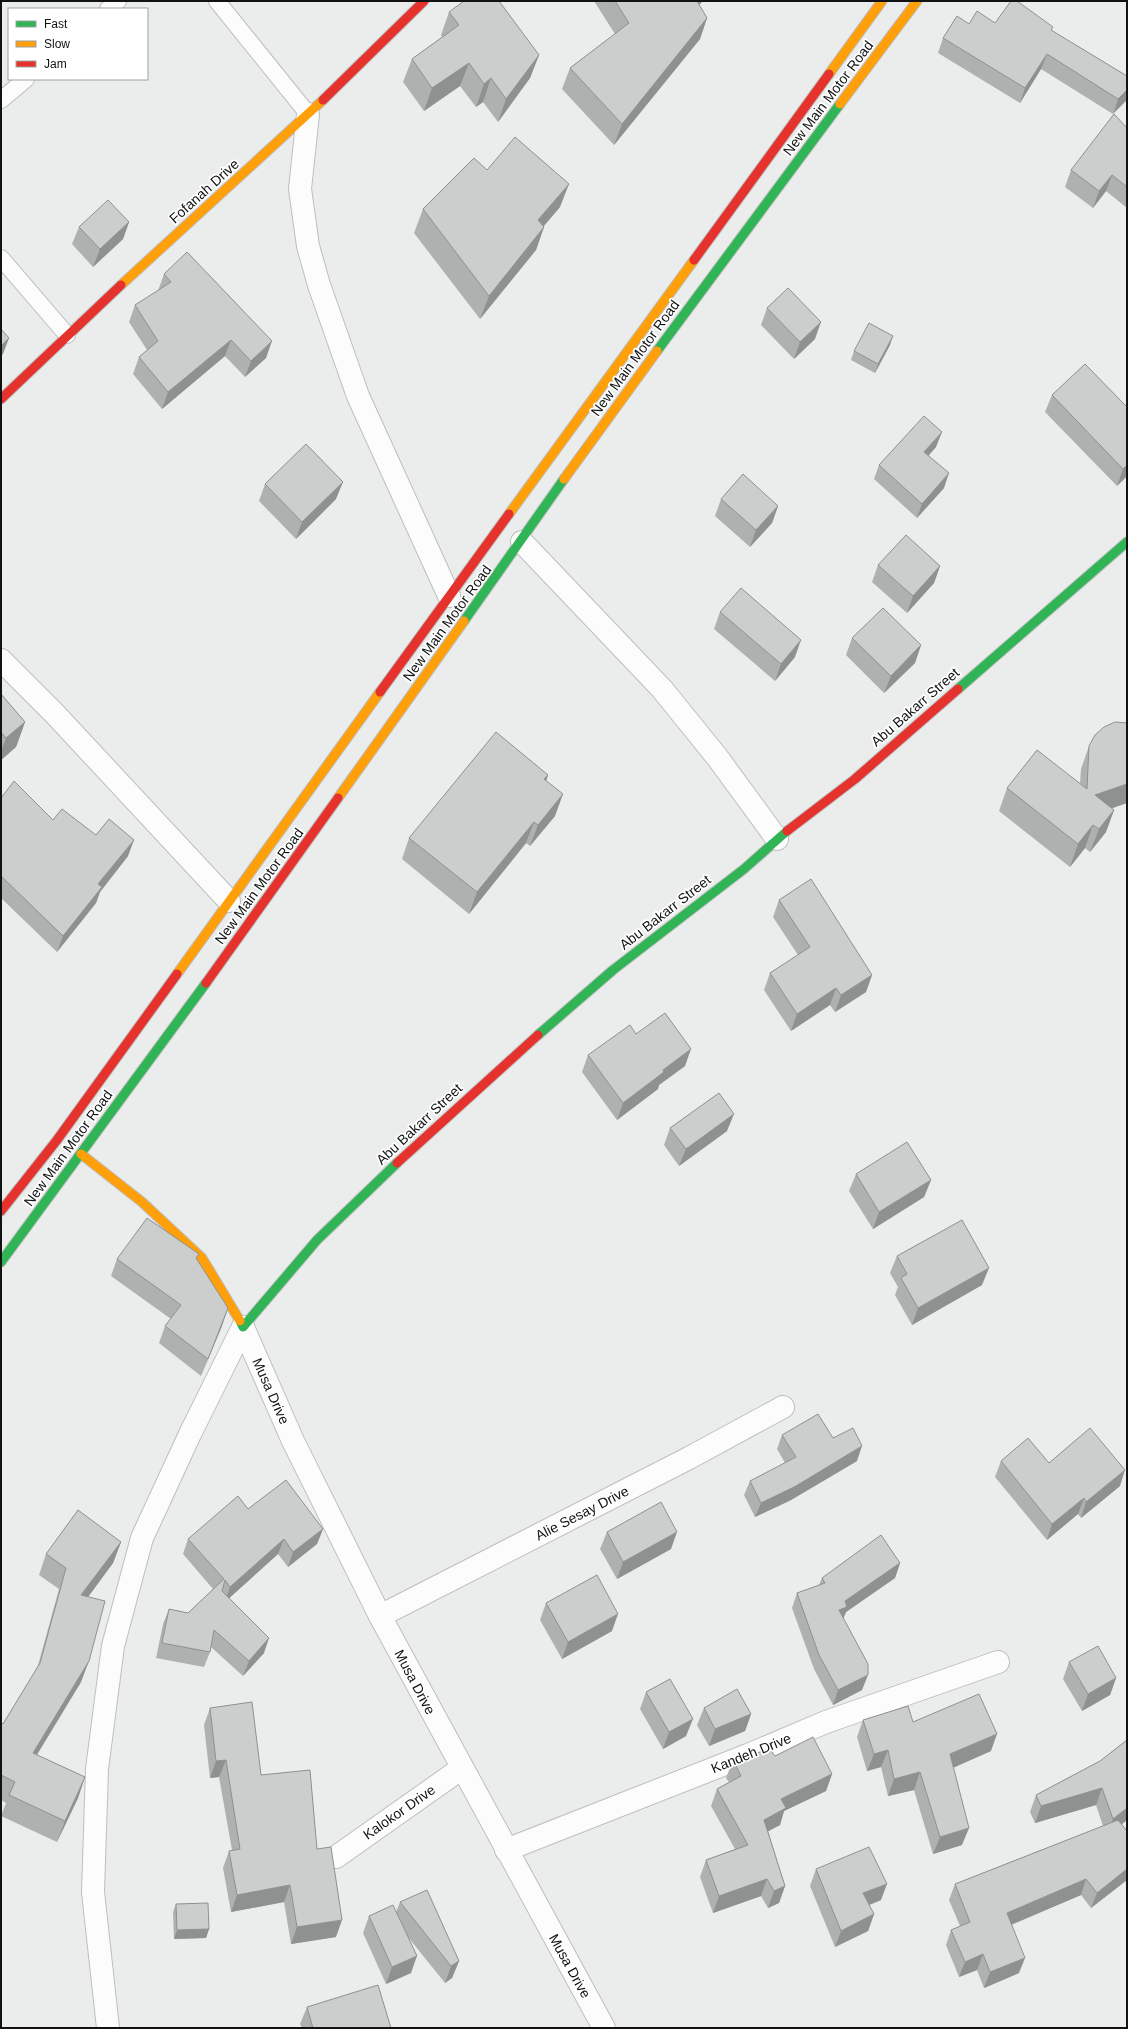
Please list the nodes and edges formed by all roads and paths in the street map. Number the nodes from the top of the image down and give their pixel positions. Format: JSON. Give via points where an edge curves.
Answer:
{"nodes":[{"id":1,"x":118,"y":1,"type":"edge"},
{"id":2,"x":217,"y":1,"type":"edge"},
{"id":3,"x":424,"y":1,"type":"edge"},
{"id":4,"x":882,"y":1,"type":"edge"},
{"id":5,"x":917,"y":1,"type":"edge"},
{"id":6,"x":109,"y":8,"type":"edge"},
{"id":7,"x":25,"y":80,"type":"edge"},
{"id":8,"x":1,"y":100,"type":"edge"},
{"id":9,"x":308,"y":114,"type":"junction"},
{"id":10,"x":1,"y":258,"type":"edge"},
{"id":11,"x":67,"y":335,"type":"junction"},
{"id":12,"x":1,"y":399,"type":"edge"},
{"id":13,"x":522,"y":542,"type":"junction"},
{"id":14,"x":1127,"y":542,"type":"edge"},
{"id":15,"x":449,"y":596,"type":"junction"},
{"id":16,"x":1,"y":660,"type":"edge"},
{"id":17,"x":777,"y":839,"type":"junction"},
{"id":18,"x":229,"y":901,"type":"junction"},
{"id":19,"x":81,"y":1154,"type":"junction"},
{"id":20,"x":1,"y":1211,"type":"edge"},
{"id":21,"x":1,"y":1262,"type":"edge"},
{"id":22,"x":243,"y":1327,"type":"junction"},
{"id":23,"x":783,"y":1407,"type":"dead end"},
{"id":24,"x":380,"y":1616,"type":"junction"},
{"id":25,"x":998,"y":1662,"type":"dead end"},
{"id":26,"x":462,"y":1768,"type":"junction"},
{"id":27,"x":506,"y":1850,"type":"junction"},
{"id":28,"x":336,"y":1856,"type":"dead end"},
{"id":29,"x":108,"y":2028,"type":"edge"},
{"id":30,"x":604,"y":2028,"type":"edge"}],
"edges":[{"from":1,"to":6,"type":"lane"},
{"from":2,"to":9,"type":"lane"},
{"from":3,"to":9,"type":"main road","name":"Fofanah Drive"},
{"from":4,"to":15,"type":"main road","name":"New Main Motor Road"},
{"from":5,"to":13,"type":"main road","name":"New Main Motor Road","via":[[607,419]]},
{"from":7,"to":8,"type":"lane"},
{"from":9,"to":11,"type":"main road","name":"Fofanah Drive"},
{"from":9,"to":15,"type":"street","via":[[300,189],[308,246],[319,286],[358,396]]},
{"from":10,"to":11,"type":"lane"},
{"from":11,"to":12,"type":"main road","name":"Fofanah Drive"},
{"from":13,"to":17,"type":"street","via":[[662,690],[717,757]]},
{"from":13,"to":19,"type":"main road","name":"New Main Motor Road"},
{"from":14,"to":17,"type":"main road","name":"Abu Bakarr Street","via":[[855,779]]},
{"from":15,"to":18,"type":"main road","name":"New Main Motor Road"},
{"from":16,"to":18,"type":"street","via":[[76,736]]},
{"from":17,"to":22,"type":"main road","name":"Abu Bakarr Street","via":[[744,869],[613,970],[410,1150],[317,1240]]},
{"from":18,"to":20,"type":"main road","name":"New Main Motor Road","via":[[57,1140]]},
{"from":19,"to":21,"type":"main road","name":"New Main Motor Road"},
{"from":19,"to":22,"type":"main road","via":[[142,1202],[202,1258]]},
{"from":22,"to":24,"type":"street","name":"Musa Drive","via":[[293,1441]]},
{"from":22,"to":29,"type":"street","via":[[142,1538],[113,1646],[97,1769],[93,1892]]},
{"from":23,"to":24,"type":"street","name":"Alie Sesay Drive","via":[[682,1462]]},
{"from":24,"to":26,"type":"street","name":"Musa Drive"},
{"from":25,"to":27,"type":"street","name":"Kandeh Drive","via":[[826,1722]]},
{"from":26,"to":27,"type":"street","name":"Musa Drive"},
{"from":26,"to":28,"type":"street","name":"Kalokor Drive"},
{"from":27,"to":30,"type":"street","name":"Musa Drive"}]}
